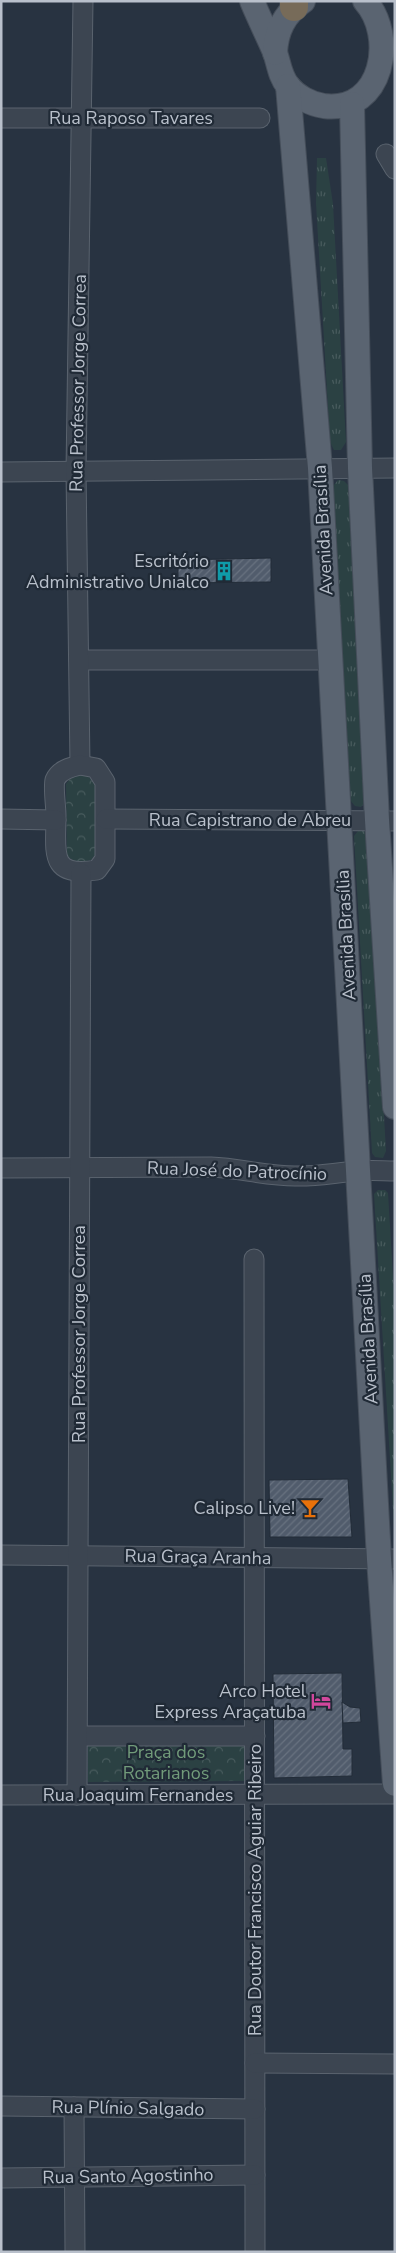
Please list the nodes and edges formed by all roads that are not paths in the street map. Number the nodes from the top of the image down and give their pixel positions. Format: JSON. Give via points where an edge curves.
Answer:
{"nodes":[{"id":1,"x":83,"y":1,"type":"edge"},
{"id":2,"x":252,"y":1,"type":"edge"},
{"id":3,"x":365,"y":1,"type":"edge"},
{"id":4,"x":297,"y":3,"type":"edge"},
{"id":5,"x":393,"y":44,"type":"edge"},
{"id":6,"x":275,"y":53,"type":"junction"},
{"id":7,"x":288,"y":86,"type":"junction"},
{"id":8,"x":352,"y":104,"type":"junction"},
{"id":9,"x":1,"y":118,"type":"edge"},
{"id":10,"x":82,"y":118,"type":"junction"},
{"id":11,"x":260,"y":118,"type":"dead end"},
{"id":12,"x":320,"y":468,"type":"junction"},
{"id":13,"x":360,"y":468,"type":"junction"},
{"id":14,"x":395,"y":468,"type":"edge"},
{"id":15,"x":76,"y":471,"type":"junction"},
{"id":16,"x":1,"y":472,"type":"edge"},
{"id":17,"x":79,"y":660,"type":"junction"},
{"id":18,"x":331,"y":660,"type":"junction"},
{"id":19,"x":80,"y":765,"type":"junction"},
{"id":20,"x":1,"y":819,"type":"edge"},
{"id":21,"x":106,"y":819,"type":"junction"},
{"id":22,"x":56,"y":820,"type":"junction"},
{"id":23,"x":340,"y":820,"type":"junction"},
{"id":24,"x":386,"y":820,"type":"edge"},
{"id":25,"x":81,"y":872,"type":"junction"},
{"id":26,"x":395,"y":1107,"type":"edge"},
{"id":27,"x":1,"y":1168,"type":"edge"},
{"id":28,"x":79,"y":1168,"type":"junction"},
{"id":29,"x":359,"y":1171,"type":"junction"},
{"id":30,"x":395,"y":1171,"type":"edge"},
{"id":31,"x":254,"y":1259,"type":"dead end"},
{"id":32,"x":1,"y":1555,"type":"edge"},
{"id":33,"x":78,"y":1556,"type":"junction"},
{"id":34,"x":254,"y":1558,"type":"junction"},
{"id":35,"x":387,"y":1559,"type":"edge"},
{"id":36,"x":78,"y":1736,"type":"junction"},
{"id":37,"x":255,"y":1736,"type":"junction"},
{"id":38,"x":395,"y":1784,"type":"edge"},
{"id":39,"x":395,"y":1794,"type":"edge"},
{"id":40,"x":1,"y":1795,"type":"edge"},
{"id":41,"x":78,"y":1795,"type":"junction"},
{"id":42,"x":255,"y":1795,"type":"junction"},
{"id":43,"x":255,"y":2063,"type":"junction"},
{"id":44,"x":395,"y":2064,"type":"edge"},
{"id":45,"x":1,"y":2106,"type":"edge"},
{"id":46,"x":74,"y":2107,"type":"junction"},
{"id":47,"x":255,"y":2109,"type":"junction"},
{"id":48,"x":255,"y":2174,"type":"junction"},
{"id":49,"x":75,"y":2177,"type":"junction"},
{"id":50,"x":1,"y":2178,"type":"edge"},
{"id":51,"x":75,"y":2252,"type":"edge"},
{"id":52,"x":255,"y":2252,"type":"edge"}],
"edges":[{"from":1,"to":10,"type":"street","name":"Rua Professor Jorge Correa"},
{"from":2,"to":6,"type":"main road","name":"Avenida Brasília"},
{"from":3,"to":5,"type":"main road","name":"Avenida Brasília","via":[[385,23]]},
{"from":4,"to":6,"type":"main road","name":"Avenida Brasília","via":[[276,35]]},
{"from":5,"to":8,"type":"main road","name":"Avenida Brasília","via":[[388,68],[380,84]]},
{"from":6,"to":7,"type":"main road","name":"Avenida Brasília","via":[[279,70]]},
{"from":7,"to":8,"type":"main road","name":"Avenida Brasília","via":[[301,98],[317,105]]},
{"from":7,"to":12,"type":"main road","name":"Avenida Brasília"},
{"from":8,"to":13,"type":"main road","name":"Avenida Brasília"},
{"from":9,"to":10,"type":"street","name":"Rua Raposo Tavares"},
{"from":10,"to":11,"type":"street","name":"Rua Raposo Tavares"},
{"from":10,"to":15,"type":"street","name":"Rua Professor Jorge Correa"},
{"from":12,"to":13,"type":"street"},
{"from":12,"to":15,"type":"street"},
{"from":12,"to":18,"type":"main road","name":"Avenida Brasília"},
{"from":13,"to":14,"type":"street"},
{"from":13,"to":24,"type":"main road","name":"Avenida Brasília"},
{"from":15,"to":16,"type":"street"},
{"from":15,"to":17,"type":"street","name":"Rua Professor Jorge Correa"},
{"from":17,"to":18,"type":"street"},
{"from":17,"to":19,"type":"street","name":"Rua Professor Jorge Correa"},
{"from":18,"to":23,"type":"main road","name":"Avenida Brasília"},
{"from":19,"to":21,"type":"street","via":[[96,768],[105,782]]},
{"from":19,"to":22,"type":"street","via":[[64,770],[55,780]]},
{"from":20,"to":22,"type":"street"},
{"from":21,"to":23,"type":"street","name":"Rua Capistrano de Abreu"},
{"from":21,"to":25,"type":"street","via":[[105,859],[97,870]]},
{"from":22,"to":25,"type":"street","via":[[56,858],[64,869]]},
{"from":23,"to":24,"type":"street","name":"Rua Capistrano de Abreu"},
{"from":23,"to":29,"type":"main road","name":"Avenida Brasília"},
{"from":24,"to":26,"type":"main road","name":"Avenida Brasília"},
{"from":25,"to":28,"type":"street","name":"Rua Professor Jorge Correa"},
{"from":27,"to":28,"type":"street","name":"Rua José do Patrocínio"},
{"from":28,"to":29,"type":"street","name":"Rua José do Patrocínio","via":[[231,1168],[294,1176]]},
{"from":28,"to":33,"type":"street","name":"Rua Professor Jorge Correa"},
{"from":29,"to":30,"type":"street","name":"Rua José do Patrocínio"},
{"from":29,"to":35,"type":"main road","name":"Avenida Brasília"},
{"from":31,"to":34,"type":"street","name":"Rua Doutor Francisco Aguiar Ribeiro"},
{"from":32,"to":33,"type":"street","name":"Rua Graça Aranha"},
{"from":33,"to":34,"type":"street","name":"Rua Graça Aranha"},
{"from":33,"to":36,"type":"street","name":"Rua Professor Jorge Correa"},
{"from":34,"to":35,"type":"street","name":"Rua Graça Aranha"},
{"from":34,"to":37,"type":"street","name":"Rua Doutor Francisco Aguiar Ribeiro"},
{"from":35,"to":38,"type":"main road","name":"Avenida Brasília"},
{"from":36,"to":37,"type":"street"},
{"from":36,"to":41,"type":"street","name":"Rua Professor Jorge Correa"},
{"from":37,"to":42,"type":"street","name":"Rua Doutor Francisco Aguiar Ribeiro"},
{"from":39,"to":42,"type":"street","name":"Rua Joaquim Fernandes"},
{"from":40,"to":41,"type":"street","name":"Rua Joaquim Fernandes"},
{"from":41,"to":42,"type":"street","name":"Rua Joaquim Fernandes"},
{"from":42,"to":43,"type":"street","name":"Rua Doutor Francisco Aguiar Ribeiro"},
{"from":43,"to":44,"type":"street"},
{"from":43,"to":47,"type":"street","name":"Rua Doutor Francisco Aguiar Ribeiro"},
{"from":45,"to":46,"type":"street","name":"Rua Plínio Salgado"},
{"from":46,"to":47,"type":"street","name":"Rua Plínio Salgado"},
{"from":46,"to":49,"type":"street"},
{"from":47,"to":48,"type":"street","name":"Rua Doutor Francisco Aguiar Ribeiro"},
{"from":48,"to":49,"type":"street","name":"Rua Santo Agostinho"},
{"from":48,"to":52,"type":"street","name":"Rua Doutor Francisco Aguiar Ribeiro"},
{"from":49,"to":50,"type":"street","name":"Rua Santo Agostinho"},
{"from":49,"to":51,"type":"street"}]}
